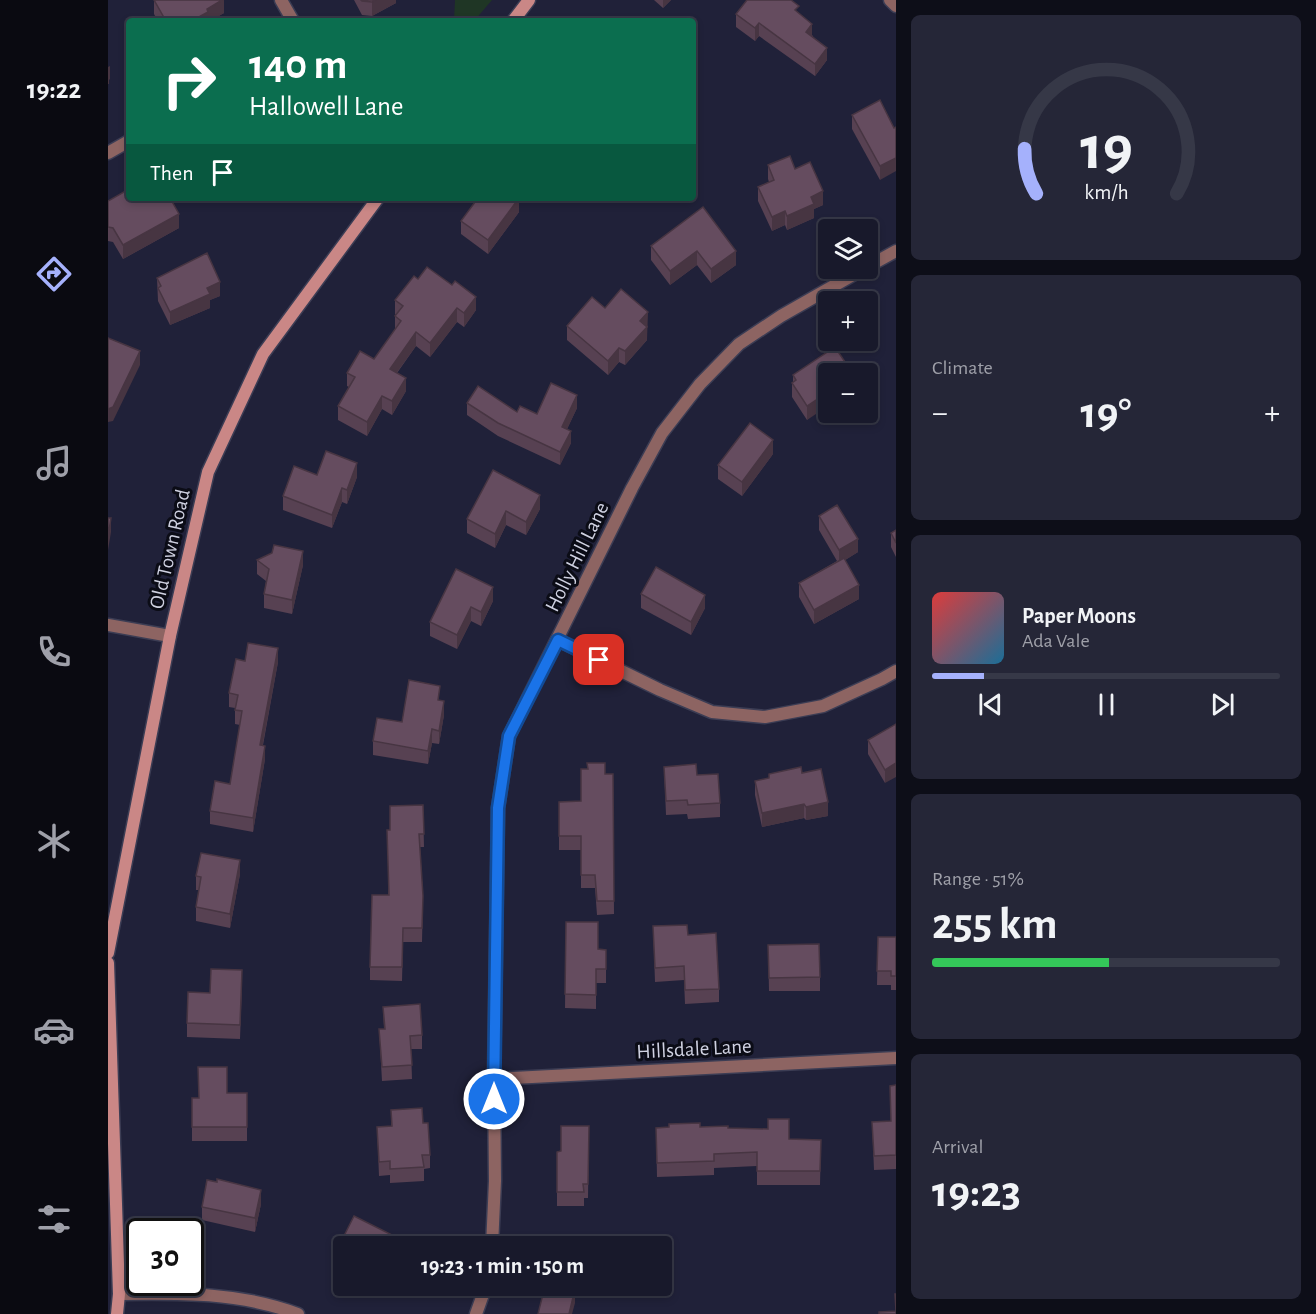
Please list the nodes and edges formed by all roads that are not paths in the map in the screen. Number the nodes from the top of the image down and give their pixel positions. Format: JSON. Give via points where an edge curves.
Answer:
{"nodes":[{"id":1,"x":281,"y":0,"type":"edge"},
{"id":2,"x":529,"y":0,"type":"edge"},
{"id":3,"x":890,"y":0,"type":"edge"},
{"id":4,"x":896,"y":6,"type":"edge"},
{"id":5,"x":291,"y":18,"type":"edge"},
{"id":6,"x":515,"y":18,"type":"edge"},
{"id":7,"x":126,"y":143,"type":"edge"},
{"id":8,"x":108,"y":153,"type":"edge"},
{"id":9,"x":376,"y":201,"type":"edge"},
{"id":10,"x":896,"y":251,"type":"edge"},
{"id":11,"x":878,"y":261,"type":"edge"},
{"id":12,"x":847,"y":279,"type":"edge"},
{"id":13,"x":108,"y":625,"type":"edge"},
{"id":14,"x":170,"y":636,"type":"junction"},
{"id":15,"x":558,"y":640,"type":"junction"},
{"id":16,"x":896,"y":671,"type":"edge"},
{"id":17,"x":108,"y":953,"type":"edge"},
{"id":18,"x":108,"y":963,"type":"edge"},
{"id":19,"x":896,"y":1058,"type":"edge"},
{"id":20,"x":494,"y":1079,"type":"junction"},
{"id":21,"x":492,"y":1236,"type":"edge"},
{"id":22,"x":119,"y":1294,"type":"junction"},
{"id":23,"x":482,"y":1296,"type":"edge"},
{"id":24,"x":117,"y":1314,"type":"edge"},
{"id":25,"x":298,"y":1314,"type":"edge"},
{"id":26,"x":476,"y":1314,"type":"edge"}],
"edges":[{"from":1,"to":5,"type":"street"},
{"from":2,"to":6,"type":"main road"},
{"from":3,"to":4,"type":"street"},
{"from":7,"to":8,"type":"street"},
{"from":9,"to":14,"type":"main road","name":"Old Town Road","via":[[263,354],[208,472]]},
{"from":10,"to":11,"type":"street","name":"Holly Hill Lane"},
{"from":12,"to":15,"type":"street","name":"Holly Hill Lane","via":[[740,344],[700,384],[663,434],[632,488]]},
{"from":13,"to":14,"type":"street"},
{"from":14,"to":17,"type":"main road","name":"Old Town Road"},
{"from":15,"to":16,"type":"street","via":[[712,712],[765,717],[823,706]]},
{"from":15,"to":20,"type":"street","name":"Holly Hill Lane","via":[[509,736],[498,808]]},
{"from":18,"to":22,"type":"main road"},
{"from":19,"to":20,"type":"street","name":"Hillsdale Lane"},
{"from":20,"to":21,"type":"street","name":"Holly Hill Lane"},
{"from":22,"to":24,"type":"main road"},
{"from":22,"to":25,"type":"street","via":[[200,1293],[243,1298]]},
{"from":23,"to":26,"type":"street"}]}
